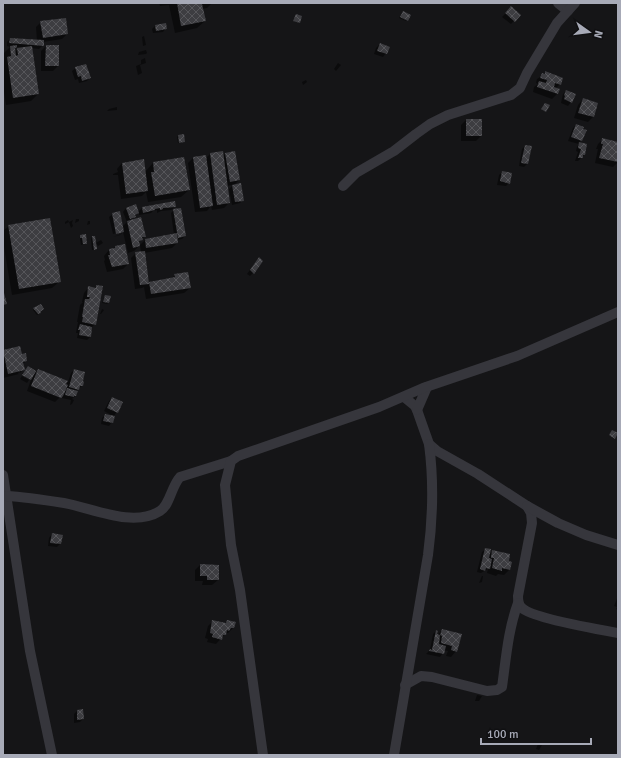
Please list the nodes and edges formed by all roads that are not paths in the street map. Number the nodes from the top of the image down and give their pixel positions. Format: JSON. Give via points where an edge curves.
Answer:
{"nodes":[{"id":1,"x":558,"y":3,"type":"edge"},
{"id":2,"x":571,"y":7,"type":"edge"},
{"id":3,"x":343,"y":186,"type":"dead end"},
{"id":4,"x":618,"y":312,"type":"edge"},
{"id":5,"x":426,"y":387,"type":"junction"},
{"id":6,"x":404,"y":397,"type":"junction"},
{"id":7,"x":417,"y":410,"type":"junction"},
{"id":8,"x":429,"y":444,"type":"junction"},
{"id":9,"x":231,"y":461,"type":"junction"},
{"id":10,"x":3,"y":475,"type":"edge"},
{"id":11,"x":6,"y":496,"type":"junction"},
{"id":12,"x":528,"y":506,"type":"junction"},
{"id":13,"x":618,"y":545,"type":"edge"},
{"id":14,"x":518,"y":603,"type":"junction"},
{"id":15,"x":531,"y":614,"type":"junction"},
{"id":16,"x":513,"y":616,"type":"junction"},
{"id":17,"x":618,"y":633,"type":"edge"},
{"id":18,"x":410,"y":666,"type":"junction"},
{"id":19,"x":421,"y":676,"type":"junction"},
{"id":20,"x":405,"y":685,"type":"junction"},
{"id":21,"x":52,"y":755,"type":"edge"},
{"id":22,"x":263,"y":755,"type":"edge"},
{"id":23,"x":394,"y":755,"type":"edge"}],
"edges":[{"from":1,"to":2,"type":"street"},
{"from":2,"to":3,"type":"street","via":[[553,30],[520,88],[511,95],[448,115],[430,124],[394,151],[356,173]]},
{"from":4,"to":5,"type":"street","via":[[517,356]]},
{"from":5,"to":6,"type":"street"},
{"from":5,"to":7,"type":"street"},
{"from":6,"to":7,"type":"street"},
{"from":6,"to":9,"type":"street","via":[[238,456]]},
{"from":7,"to":8,"type":"street"},
{"from":8,"to":12,"type":"street","via":[[446,458],[478,474]]},
{"from":8,"to":18,"type":"street","via":[[433,487],[432,526]]},
{"from":9,"to":11,"type":"street","via":[[180,477],[161,511],[138,518],[106,514],[35,498]]},
{"from":9,"to":22,"type":"street","via":[[225,485],[231,545],[240,590]]},
{"from":10,"to":11,"type":"street"},
{"from":11,"to":21,"type":"street","via":[[30,651]]},
{"from":12,"to":13,"type":"street","via":[[572,529]]},
{"from":12,"to":14,"type":"street","via":[[532,523]]},
{"from":14,"to":15,"type":"street"},
{"from":14,"to":16,"type":"street"},
{"from":15,"to":16,"type":"street"},
{"from":15,"to":17,"type":"street"},
{"from":16,"to":19,"type":"street","via":[[502,687],[487,691]]},
{"from":18,"to":19,"type":"street"},
{"from":18,"to":20,"type":"street"},
{"from":19,"to":20,"type":"street"},
{"from":20,"to":23,"type":"street"}]}
